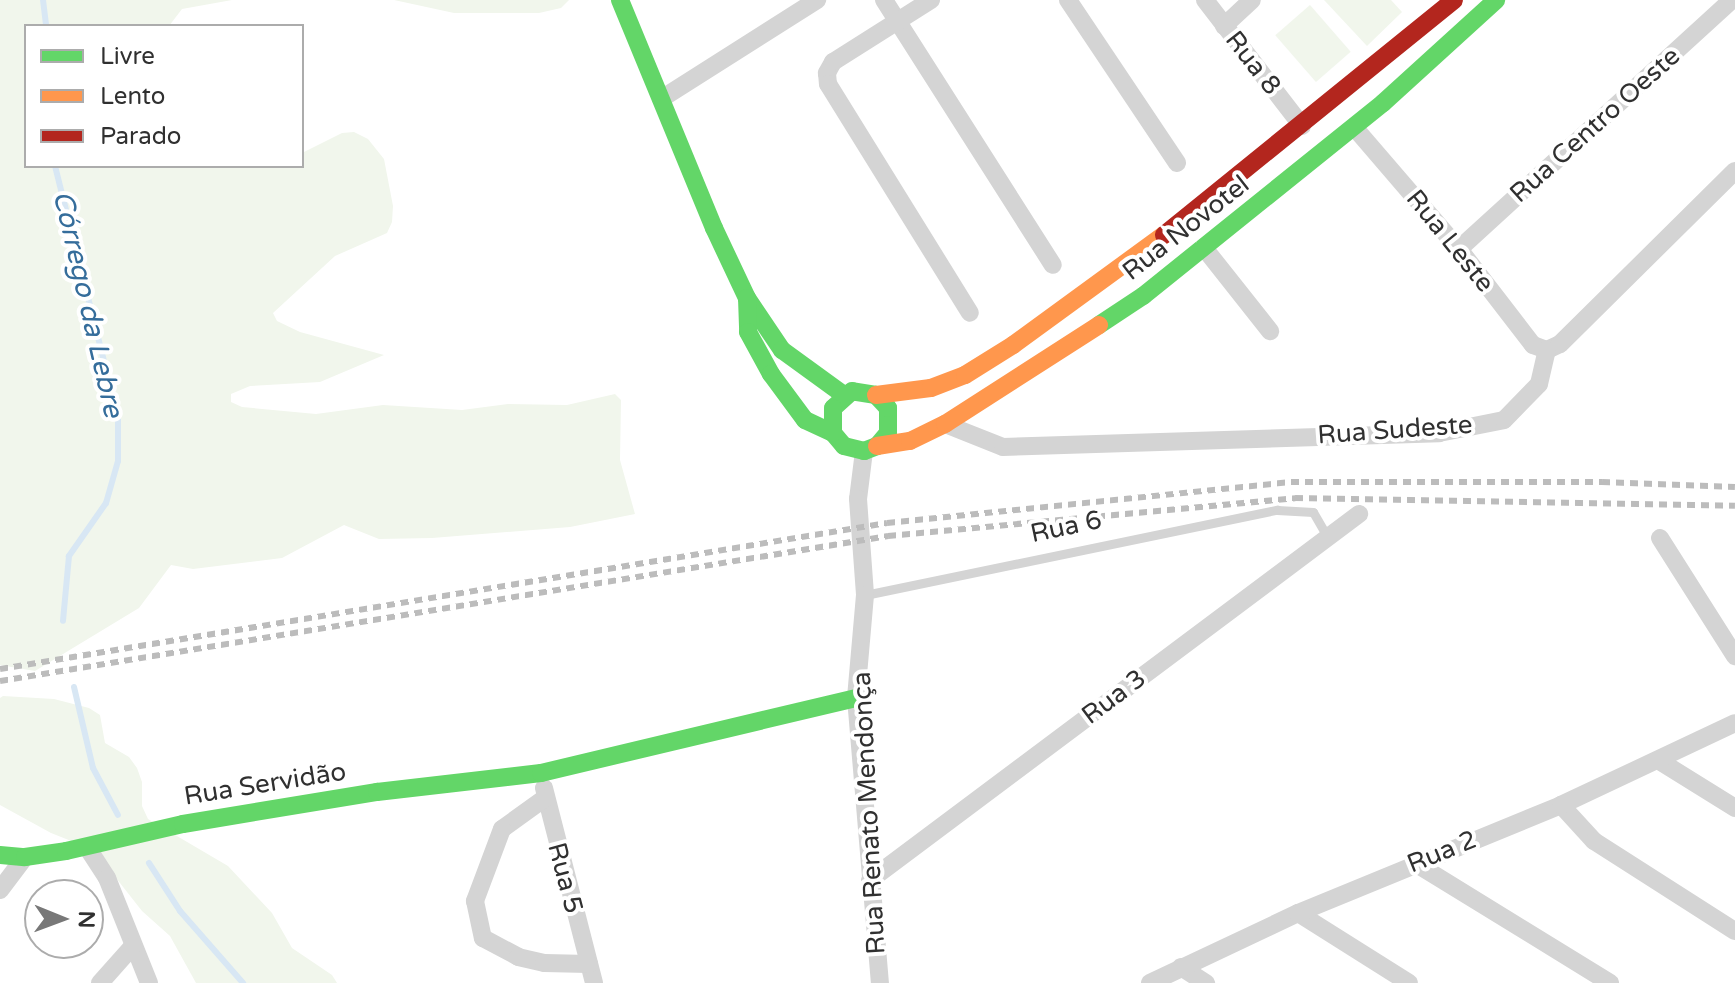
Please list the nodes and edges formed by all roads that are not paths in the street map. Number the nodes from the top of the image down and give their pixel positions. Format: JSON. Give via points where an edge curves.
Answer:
{"nodes":[{"id":1,"x":620,"y":0,"type":"edge"},
{"id":2,"x":817,"y":0,"type":"edge"},
{"id":3,"x":884,"y":0,"type":"edge"},
{"id":4,"x":1068,"y":0,"type":"edge"},
{"id":5,"x":1205,"y":0,"type":"edge"},
{"id":6,"x":1252,"y":0,"type":"edge"},
{"id":7,"x":1454,"y":0,"type":"edge"},
{"id":8,"x":1496,"y":0,"type":"edge"},
{"id":9,"x":1732,"y":0,"type":"edge"},
{"id":10,"x":921,"y":2,"type":"edge"},
{"id":11,"x":897,"y":21,"type":"junction"},
{"id":12,"x":1224,"y":26,"type":"junction"},
{"id":13,"x":661,"y":99,"type":"junction"},
{"id":14,"x":1302,"y":126,"type":"junction"},
{"id":15,"x":1354,"y":127,"type":"junction"},
{"id":16,"x":1177,"y":163,"type":"dead end"},
{"id":17,"x":1735,"y":171,"type":"edge"},
{"id":18,"x":1290,"y":179,"type":"junction"},
{"id":19,"x":1205,"y":249,"type":"junction"},
{"id":20,"x":1459,"y":249,"type":"junction"},
{"id":21,"x":1053,"y":265,"type":"dead end"},
{"id":22,"x":747,"y":298,"type":"junction"},
{"id":23,"x":970,"y":313,"type":"dead end"},
{"id":24,"x":1270,"y":331,"type":"dead end"},
{"id":25,"x":1547,"y":350,"type":"junction"},
{"id":26,"x":844,"y":395,"type":"junction"},
{"id":27,"x":876,"y":395,"type":"junction"},
{"id":28,"x":945,"y":424,"type":"junction"},
{"id":29,"x":838,"y":440,"type":"junction"},
{"id":30,"x":871,"y":448,"type":"junction"},
{"id":31,"x":858,"y":499,"type":"junction"},
{"id":32,"x":1359,"y":514,"type":"dead end"},
{"id":33,"x":1328,"y":538,"type":"junction"},
{"id":34,"x":1660,"y":538,"type":"dead end"},
{"id":35,"x":865,"y":595,"type":"junction"},
{"id":36,"x":1735,"y":656,"type":"edge"},
{"id":37,"x":856,"y":698,"type":"junction"},
{"id":38,"x":1735,"y":723,"type":"edge"},
{"id":39,"x":1658,"y":760,"type":"junction"},
{"id":40,"x":541,"y":773,"type":"junction"},
{"id":41,"x":545,"y":798,"type":"junction"},
{"id":42,"x":1561,"y":805,"type":"junction"},
{"id":43,"x":1735,"y":808,"type":"edge"},
{"id":44,"x":87,"y":847,"type":"junction"},
{"id":45,"x":0,"y":855,"type":"edge"},
{"id":46,"x":25,"y":857,"type":"junction"},
{"id":47,"x":1415,"y":863,"type":"junction"},
{"id":48,"x":870,"y":880,"type":"junction"},
{"id":49,"x":0,"y":890,"type":"edge"},
{"id":50,"x":1298,"y":913,"type":"junction"},
{"id":51,"x":1735,"y":931,"type":"edge"},
{"id":52,"x":132,"y":947,"type":"junction"},
{"id":53,"x":589,"y":964,"type":"junction"},
{"id":54,"x":1181,"y":967,"type":"junction"},
{"id":55,"x":100,"y":983,"type":"edge"},
{"id":56,"x":149,"y":983,"type":"edge"},
{"id":57,"x":594,"y":983,"type":"edge"},
{"id":58,"x":880,"y":983,"type":"edge"},
{"id":59,"x":1150,"y":983,"type":"edge"},
{"id":60,"x":1206,"y":983,"type":"edge"},
{"id":61,"x":1409,"y":983,"type":"edge"},
{"id":62,"x":1610,"y":983,"type":"edge"}],
"edges":[{"from":1,"to":13,"type":"street"},
{"from":2,"to":13,"type":"street"},
{"from":3,"to":11,"type":"street"},
{"from":4,"to":16,"type":"street"},
{"from":5,"to":12,"type":"street","name":"Rua 8"},
{"from":6,"to":12,"type":"street"},
{"from":7,"to":14,"type":"street","name":"Rua Novotel"},
{"from":8,"to":15,"type":"street","name":"Rua Novotel"},
{"from":9,"to":20,"type":"street","name":"Rua Centro Oeste"},
{"from":10,"to":11,"type":"street"},
{"from":11,"to":21,"type":"street"},
{"from":11,"to":23,"type":"street","via":[[833,62],[828,84]]},
{"from":12,"to":14,"type":"street","name":"Rua 8"},
{"from":13,"to":22,"type":"street"},
{"from":14,"to":15,"type":"street"},
{"from":14,"to":18,"type":"street"},
{"from":14,"to":27,"type":"street","name":"Rua Novotel","via":[[1013,345],[965,375],[931,388]]},
{"from":15,"to":18,"type":"street","name":"Rua Novotel"},
{"from":15,"to":20,"type":"street","name":"Rua Leste"},
{"from":17,"to":25,"type":"street","via":[[1560,344]]},
{"from":18,"to":19,"type":"street","name":"Rua Novotel"},
{"from":19,"to":24,"type":"street"},
{"from":19,"to":28,"type":"street","name":"Rua Novotel","via":[[1143,296]]},
{"from":20,"to":25,"type":"street","name":"Rua Leste","via":[[1533,345]]},
{"from":22,"to":26,"type":"street","via":[[782,350]]},
{"from":22,"to":29,"type":"street","via":[[748,332],[771,374],[805,420]]},
{"from":25,"to":28,"type":"street","name":"Rua Sudeste","via":[[1539,384],[1504,420],[1439,433],[1003,447]]},
{"from":26,"to":27,"type":"street","via":[[860,390]]},
{"from":26,"to":29,"type":"street","via":[[833,408]]},
{"from":27,"to":30,"type":"street","via":[[888,408],[890,425]]},
{"from":28,"to":30,"type":"street","name":"Rua Novotel","via":[[910,441]]},
{"from":29,"to":30,"type":"street"},
{"from":29,"to":31,"type":"street","name":"Rua Renato Mendonça"},
{"from":30,"to":31,"type":"street","name":"Rua Renato Mendonça"},
{"from":31,"to":35,"type":"street","name":"Rua Renato Mendonça"},
{"from":32,"to":33,"type":"street","name":"Rua 3"},
{"from":33,"to":35,"type":"lane","name":"Rua 6","via":[[1313,512],[1277,510]]},
{"from":33,"to":48,"type":"street","name":"Rua 3"},
{"from":34,"to":36,"type":"street"},
{"from":35,"to":37,"type":"street","name":"Rua Renato Mendonça"},
{"from":37,"to":40,"type":"street"},
{"from":37,"to":48,"type":"street","name":"Rua Renato Mendonça"},
{"from":38,"to":39,"type":"street","name":"Rua 2"},
{"from":39,"to":42,"type":"street","name":"Rua 2"},
{"from":39,"to":43,"type":"street"},
{"from":40,"to":41,"type":"street","name":"Rua 5"},
{"from":40,"to":44,"type":"street","name":"Rua Servidão","via":[[377,792],[183,824]]},
{"from":41,"to":53,"type":"street","name":"Rua 5"},
{"from":41,"to":53,"type":"street","via":[[502,829],[475,901],[483,938],[518,957]]},
{"from":42,"to":47,"type":"street","name":"Rua 2"},
{"from":42,"to":51,"type":"street","via":[[1594,841]]},
{"from":44,"to":46,"type":"street","name":"Rua Servidão"},
{"from":44,"to":52,"type":"street","via":[[107,878]]},
{"from":45,"to":46,"type":"street","name":"Rua Servidão"},
{"from":46,"to":49,"type":"street"},
{"from":47,"to":50,"type":"street","name":"Rua 2"},
{"from":47,"to":62,"type":"street"},
{"from":48,"to":58,"type":"street","name":"Rua Renato Mendonça"},
{"from":50,"to":54,"type":"street","name":"Rua 2"},
{"from":50,"to":61,"type":"street"},
{"from":52,"to":55,"type":"street"},
{"from":52,"to":56,"type":"street"},
{"from":53,"to":57,"type":"street","name":"Rua 5"},
{"from":54,"to":59,"type":"street","name":"Rua 2"},
{"from":54,"to":60,"type":"street"}]}
